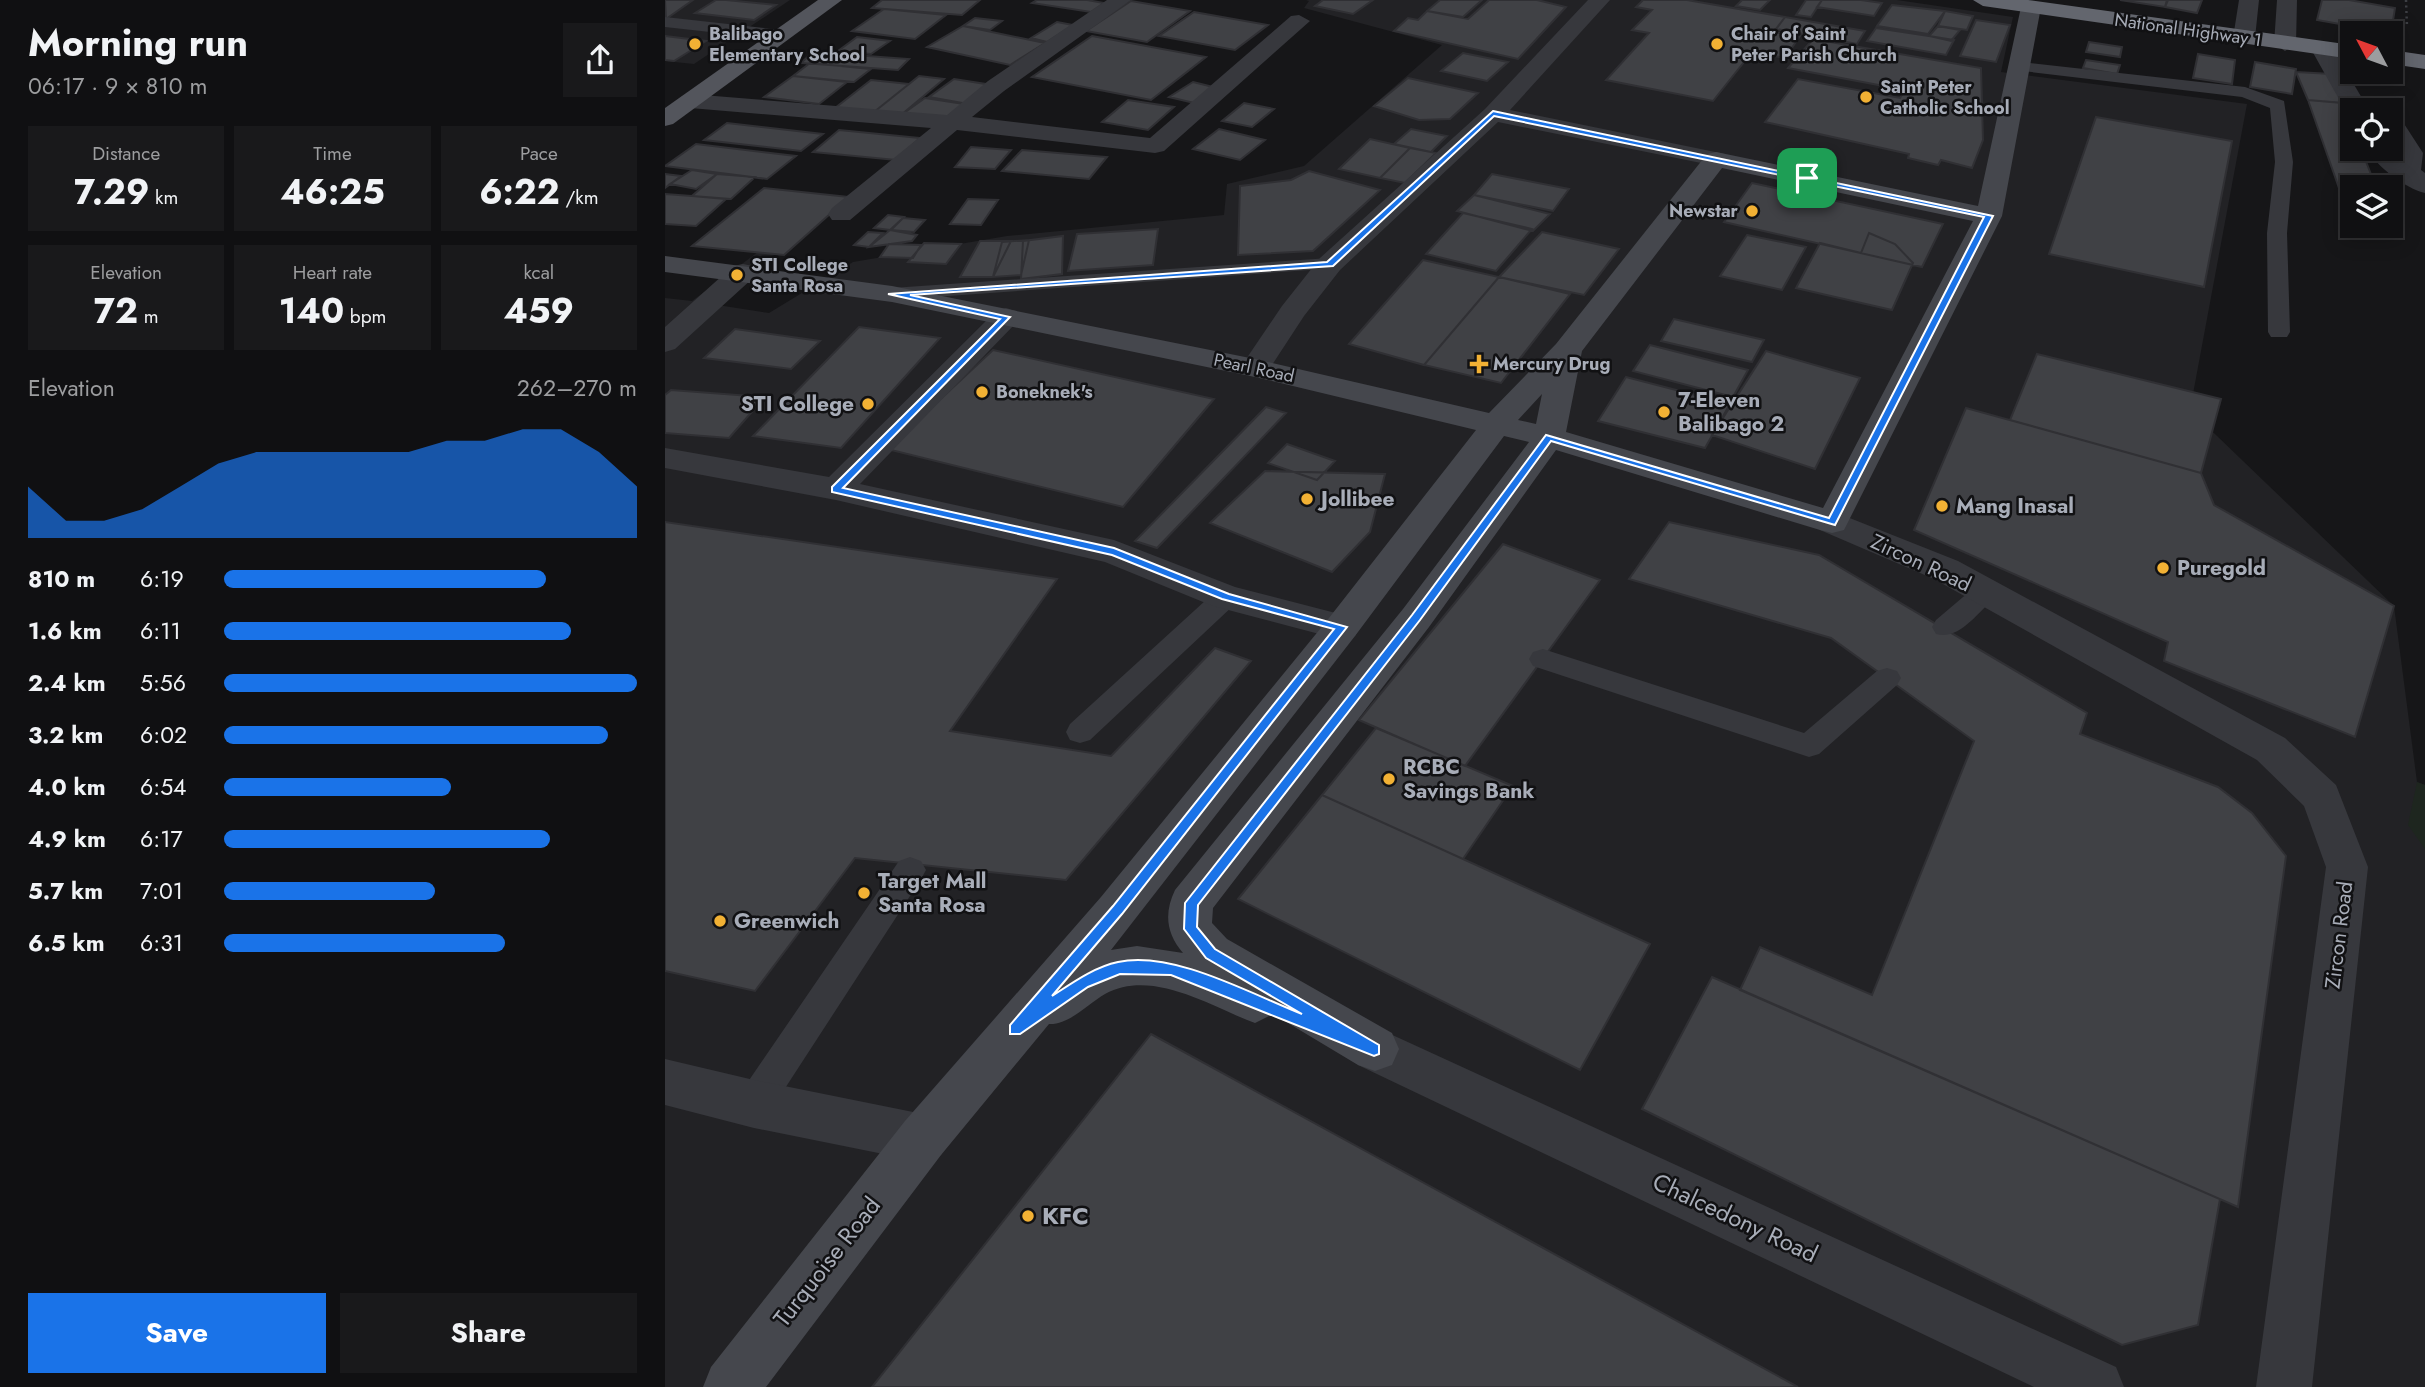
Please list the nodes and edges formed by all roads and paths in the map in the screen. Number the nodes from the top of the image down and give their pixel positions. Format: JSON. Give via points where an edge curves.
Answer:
{"nodes":[{"id":1,"x":832,"y":0,"type":"edge"},
{"id":2,"x":1121,"y":0,"type":"edge"},
{"id":3,"x":1600,"y":0,"type":"edge"},
{"id":4,"x":1983,"y":0,"type":"edge"},
{"id":5,"x":2249,"y":0,"type":"edge"},
{"id":6,"x":2287,"y":0,"type":"edge"},
{"id":7,"x":2031,"y":7,"type":"junction"},
{"id":8,"x":1299,"y":21,"type":"dead end"},
{"id":9,"x":665,"y":22,"type":"edge"},
{"id":10,"x":782,"y":35,"type":"junction"},
{"id":11,"x":2244,"y":38,"type":"junction"},
{"id":12,"x":2285,"y":44,"type":"junction"},
{"id":13,"x":2322,"y":48,"type":"junction"},
{"id":14,"x":2403,"y":59,"type":"edge"},
{"id":15,"x":2425,"y":62,"type":"edge"},
{"id":16,"x":2020,"y":67,"type":"junction"},
{"id":17,"x":2366,"y":85,"type":"edge"},
{"id":18,"x":690,"y":102,"type":"junction"},
{"id":19,"x":1493,"y":114,"type":"junction"},
{"id":20,"x":665,"y":119,"type":"edge"},
{"id":21,"x":950,"y":122,"type":"junction"},
{"id":22,"x":1716,"y":159,"type":"junction"},
{"id":23,"x":2390,"y":161,"type":"edge"},
{"id":24,"x":2416,"y":178,"type":"edge"},
{"id":25,"x":841,"y":214,"type":"dead end"},
{"id":26,"x":1989,"y":216,"type":"junction"},
{"id":27,"x":665,"y":264,"type":"edge"},
{"id":28,"x":1330,"y":264,"type":"junction"},
{"id":29,"x":743,"y":272,"type":"junction"},
{"id":30,"x":892,"y":294,"type":"junction"},
{"id":31,"x":1006,"y":317,"type":"junction"},
{"id":32,"x":2279,"y":332,"type":"dead end"},
{"id":33,"x":665,"y":343,"type":"edge"},
{"id":34,"x":1567,"y":350,"type":"junction"},
{"id":35,"x":1255,"y":368,"type":"junction"},
{"id":36,"x":1496,"y":425,"type":"junction"},
{"id":37,"x":1549,"y":437,"type":"junction"},
{"id":38,"x":665,"y":458,"type":"edge"},
{"id":39,"x":836,"y":489,"type":"junction"},
{"id":40,"x":1832,"y":522,"type":"junction"},
{"id":41,"x":1985,"y":593,"type":"junction"},
{"id":42,"x":1226,"y":597,"type":"junction"},
{"id":43,"x":1342,"y":627,"type":"junction"},
{"id":44,"x":1945,"y":627,"type":"dead end"},
{"id":45,"x":1543,"y":659,"type":"dead end"},
{"id":46,"x":1887,"y":678,"type":"dead end"},
{"id":47,"x":1080,"y":732,"type":"dead end"},
{"id":48,"x":910,"y":870,"type":"dead end"},
{"id":49,"x":1015,"y":1029,"type":"junction"},
{"id":50,"x":1374,"y":1049,"type":"junction"},
{"id":51,"x":665,"y":1082,"type":"edge"},
{"id":52,"x":754,"y":1104,"type":"junction"},
{"id":53,"x":923,"y":1138,"type":"junction"},
{"id":54,"x":731,"y":1387,"type":"edge"},
{"id":55,"x":2096,"y":1387,"type":"edge"},
{"id":56,"x":2284,"y":1387,"type":"edge"}],
"edges":[{"from":1,"to":10,"type":"main road"},
{"from":2,"to":21,"type":"street"},
{"from":3,"to":19,"type":"street"},
{"from":4,"to":7,"type":"highway","name":"National Highway 1"},
{"from":5,"to":11,"type":"street"},
{"from":6,"to":12,"type":"street"},
{"from":7,"to":11,"type":"highway","name":"National Highway 1"},
{"from":7,"to":16,"type":"street"},
{"from":8,"to":21,"type":"street","via":[[1155,146]]},
{"from":9,"to":10,"type":"lane"},
{"from":10,"to":18,"type":"main road"},
{"from":11,"to":12,"type":"highway","name":"National Highway 1"},
{"from":12,"to":13,"type":"highway","name":"National Highway 1"},
{"from":13,"to":17,"type":"street"},
{"from":13,"to":17,"type":"highway","name":"National Highway 1"},
{"from":14,"to":15,"type":"highway"},
{"from":16,"to":26,"type":"street"},
{"from":16,"to":32,"type":"lane","via":[[2245,92],[2278,105],[2284,162],[2277,233]]},
{"from":17,"to":24,"type":"street","via":[[2411,153]]},
{"from":18,"to":20,"type":"main road"},
{"from":18,"to":21,"type":"street"},
{"from":19,"to":22,"type":"street"},
{"from":19,"to":28,"type":"street"},
{"from":21,"to":25,"type":"street"},
{"from":22,"to":26,"type":"street"},
{"from":22,"to":34,"type":"street","name":"Turquoise Road"},
{"from":23,"to":24,"type":"street"},
{"from":26,"to":40,"type":"street"},
{"from":27,"to":29,"type":"street","name":"Pearl Road"},
{"from":28,"to":30,"type":"lane"},
{"from":28,"to":35,"type":"street"},
{"from":29,"to":30,"type":"street","name":"Pearl Road"},
{"from":29,"to":33,"type":"street"},
{"from":30,"to":31,"type":"street","name":"Pearl Road"},
{"from":31,"to":35,"type":"street","name":"Pearl Road"},
{"from":31,"to":39,"type":"street"},
{"from":34,"to":36,"type":"street","name":"Turquoise Road"},
{"from":34,"to":37,"type":"street"},
{"from":35,"to":36,"type":"street","name":"Pearl Road"},
{"from":36,"to":37,"type":"street","name":"Pearl Road"},
{"from":36,"to":43,"type":"street","name":"Turquoise Road"},
{"from":37,"to":40,"type":"street","name":"Pearl Road"},
{"from":37,"to":50,"type":"street","via":[[1426,621],[1191,903],[1190,929],[1211,953]]},
{"from":38,"to":39,"type":"street"},
{"from":39,"to":42,"type":"street","via":[[1114,552]]},
{"from":40,"to":41,"type":"street","name":"Zircon Road","via":[[1946,570]]},
{"from":41,"to":44,"type":"lane"},
{"from":41,"to":56,"type":"street","name":"Zircon Road","via":[[2271,749],[2321,797],[2347,867]]},
{"from":42,"to":43,"type":"street"},
{"from":42,"to":47,"type":"lane"},
{"from":43,"to":49,"type":"street","name":"Turquoise Road","via":[[1117,910]]},
{"from":45,"to":46,"type":"lane","via":[[1809,746]]},
{"from":48,"to":52,"type":"lane"},
{"from":49,"to":50,"type":"street","via":[[1083,983],[1119,968],[1171,969]]},
{"from":49,"to":53,"type":"street","name":"Turquoise Road"},
{"from":50,"to":55,"type":"street","name":"Chalcedony Road"},
{"from":51,"to":52,"type":"street"},
{"from":52,"to":53,"type":"street"},
{"from":53,"to":54,"type":"street","name":"Turquoise Road"}]}
